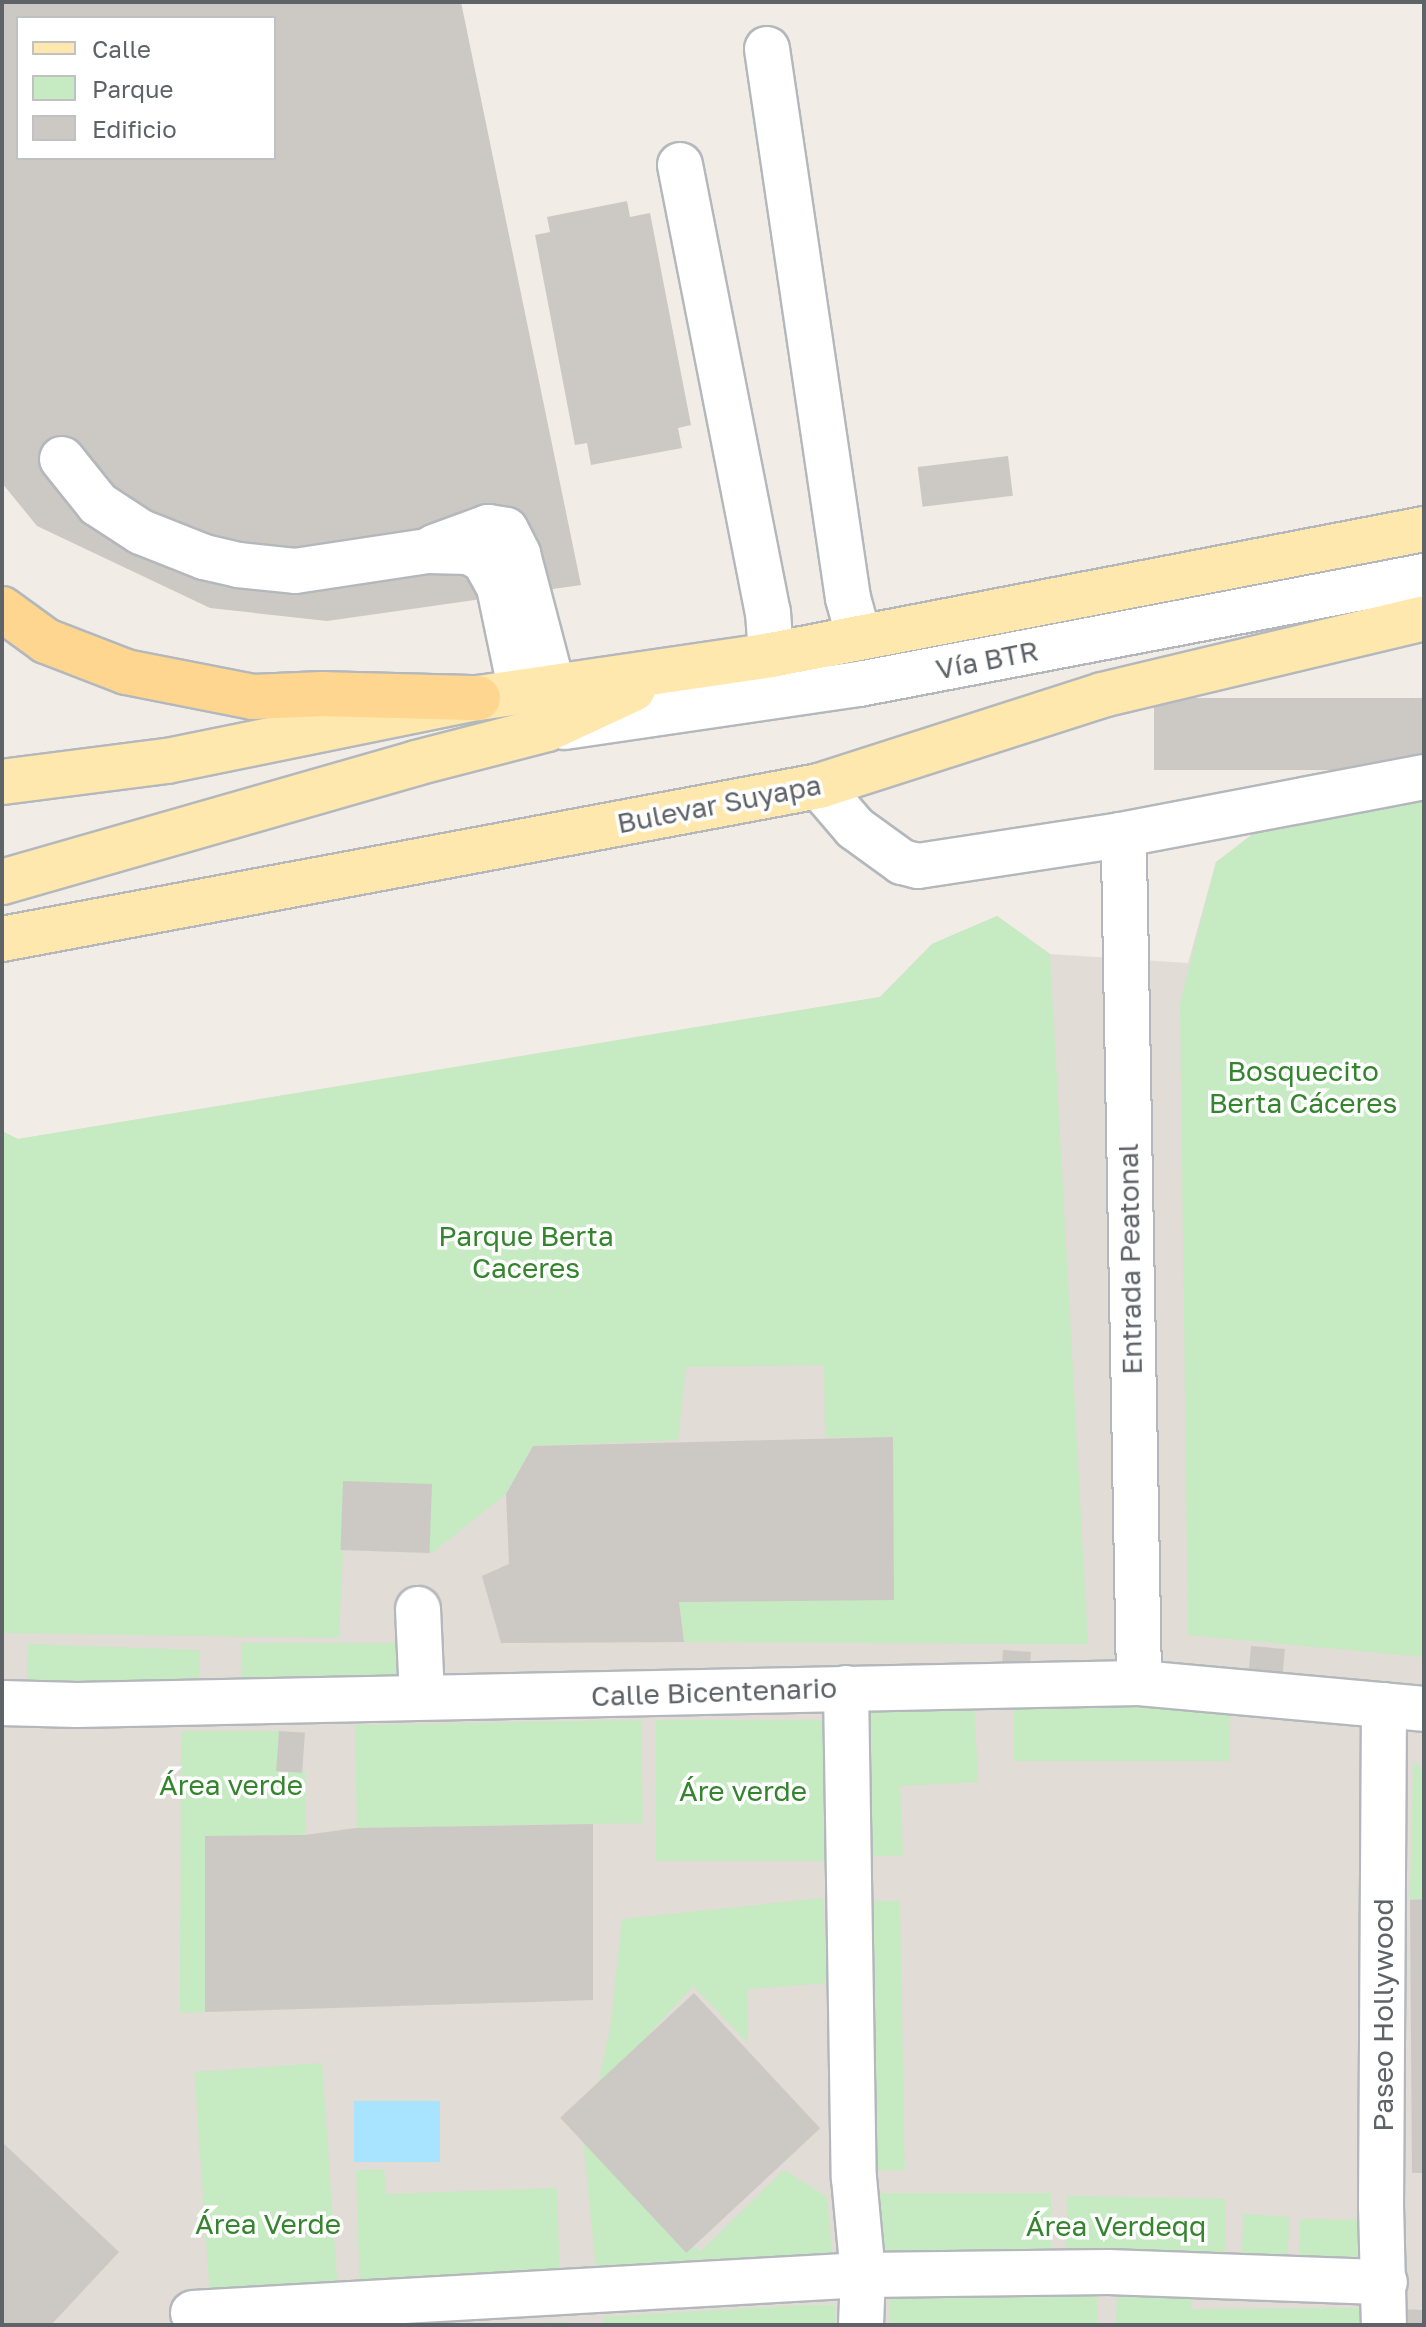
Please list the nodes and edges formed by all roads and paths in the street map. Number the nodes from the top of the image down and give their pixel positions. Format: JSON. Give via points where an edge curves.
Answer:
{"nodes":[{"id":1,"x":767,"y":49,"type":"dead end"},
{"id":2,"x":680,"y":165,"type":"dead end"},
{"id":3,"x":62,"y":459,"type":"dead end"},
{"id":4,"x":1424,"y":529,"type":"edge"},
{"id":5,"x":1424,"y":576,"type":"edge"},
{"id":6,"x":2,"y":609,"type":"edge"},
{"id":7,"x":1424,"y":618,"type":"edge"},
{"id":8,"x":859,"y":638,"type":"junction"},
{"id":9,"x":771,"y":655,"type":"junction"},
{"id":10,"x":678,"y":668,"type":"junction"},
{"id":11,"x":537,"y":690,"type":"junction"},
{"id":12,"x":478,"y":698,"type":"junction"},
{"id":13,"x":547,"y":729,"type":"junction"},
{"id":14,"x":1424,"y":777,"type":"edge"},
{"id":15,"x":2,"y":782,"type":"edge"},
{"id":16,"x":819,"y":786,"type":"junction"},
{"id":17,"x":1120,"y":835,"type":"junction"},
{"id":18,"x":2,"y":882,"type":"edge"},
{"id":19,"x":2,"y":939,"type":"edge"},
{"id":20,"x":418,"y":1609,"type":"dead end"},
{"id":21,"x":1139,"y":1683,"type":"junction"},
{"id":22,"x":846,"y":1688,"type":"junction"},
{"id":23,"x":422,"y":1697,"type":"junction"},
{"id":24,"x":2,"y":1703,"type":"edge"},
{"id":25,"x":1404,"y":1707,"type":"edge"},
{"id":26,"x":863,"y":2275,"type":"junction"},
{"id":27,"x":1385,"y":2282,"type":"junction"},
{"id":28,"x":193,"y":2313,"type":"dead end"},
{"id":29,"x":861,"y":2325,"type":"edge"},
{"id":30,"x":1384,"y":2325,"type":"edge"}],
"edges":[{"from":1,"to":8,"type":"street","via":[[848,598]]},
{"from":2,"to":9,"type":"street","via":[[768,612]]},
{"from":3,"to":11,"type":"street","via":[[98,504],[141,532],[204,557],[268,571],[428,551],[488,527],[506,530],[518,554]]},
{"from":4,"to":8,"type":"main road"},
{"from":5,"to":13,"type":"street","name":"Vía BTR","via":[[859,684]]},
{"from":6,"to":12,"type":"highway","via":[[46,641],[126,672],[253,697]]},
{"from":7,"to":16,"type":"main road","name":"Bulevar Suyapa","via":[[1102,695]]},
{"from":8,"to":9,"type":"main road"},
{"from":9,"to":10,"type":"main road"},
{"from":10,"to":11,"type":"main road"},
{"from":10,"to":13,"type":"main road"},
{"from":11,"to":12,"type":"main road"},
{"from":12,"to":15,"type":"main road","via":[[167,761]]},
{"from":13,"to":18,"type":"main road"},
{"from":14,"to":17,"type":"street"},
{"from":16,"to":17,"type":"street","via":[[855,828],[902,862],[918,866]]},
{"from":16,"to":19,"type":"main road","name":"Bulevar Suyapa"},
{"from":17,"to":21,"type":"street","name":"Entrada Peatonal"},
{"from":20,"to":23,"type":"street"},
{"from":21,"to":22,"type":"street","name":"Calle Bicentenario"},
{"from":21,"to":25,"type":"street","name":"Calle Bicentenario"},
{"from":22,"to":23,"type":"street","name":"Calle Bicentenario"},
{"from":22,"to":26,"type":"street","via":[[854,2178]]},
{"from":23,"to":24,"type":"street","name":"Calle Bicentenario"},
{"from":25,"to":27,"type":"street","name":"Paseo Hollywood","via":[[1381,2205]]},
{"from":26,"to":27,"type":"street","via":[[1108,2272]]},
{"from":26,"to":28,"type":"street"},
{"from":26,"to":29,"type":"street"},
{"from":27,"to":30,"type":"street","name":"Paseo Hollywood"}]}
